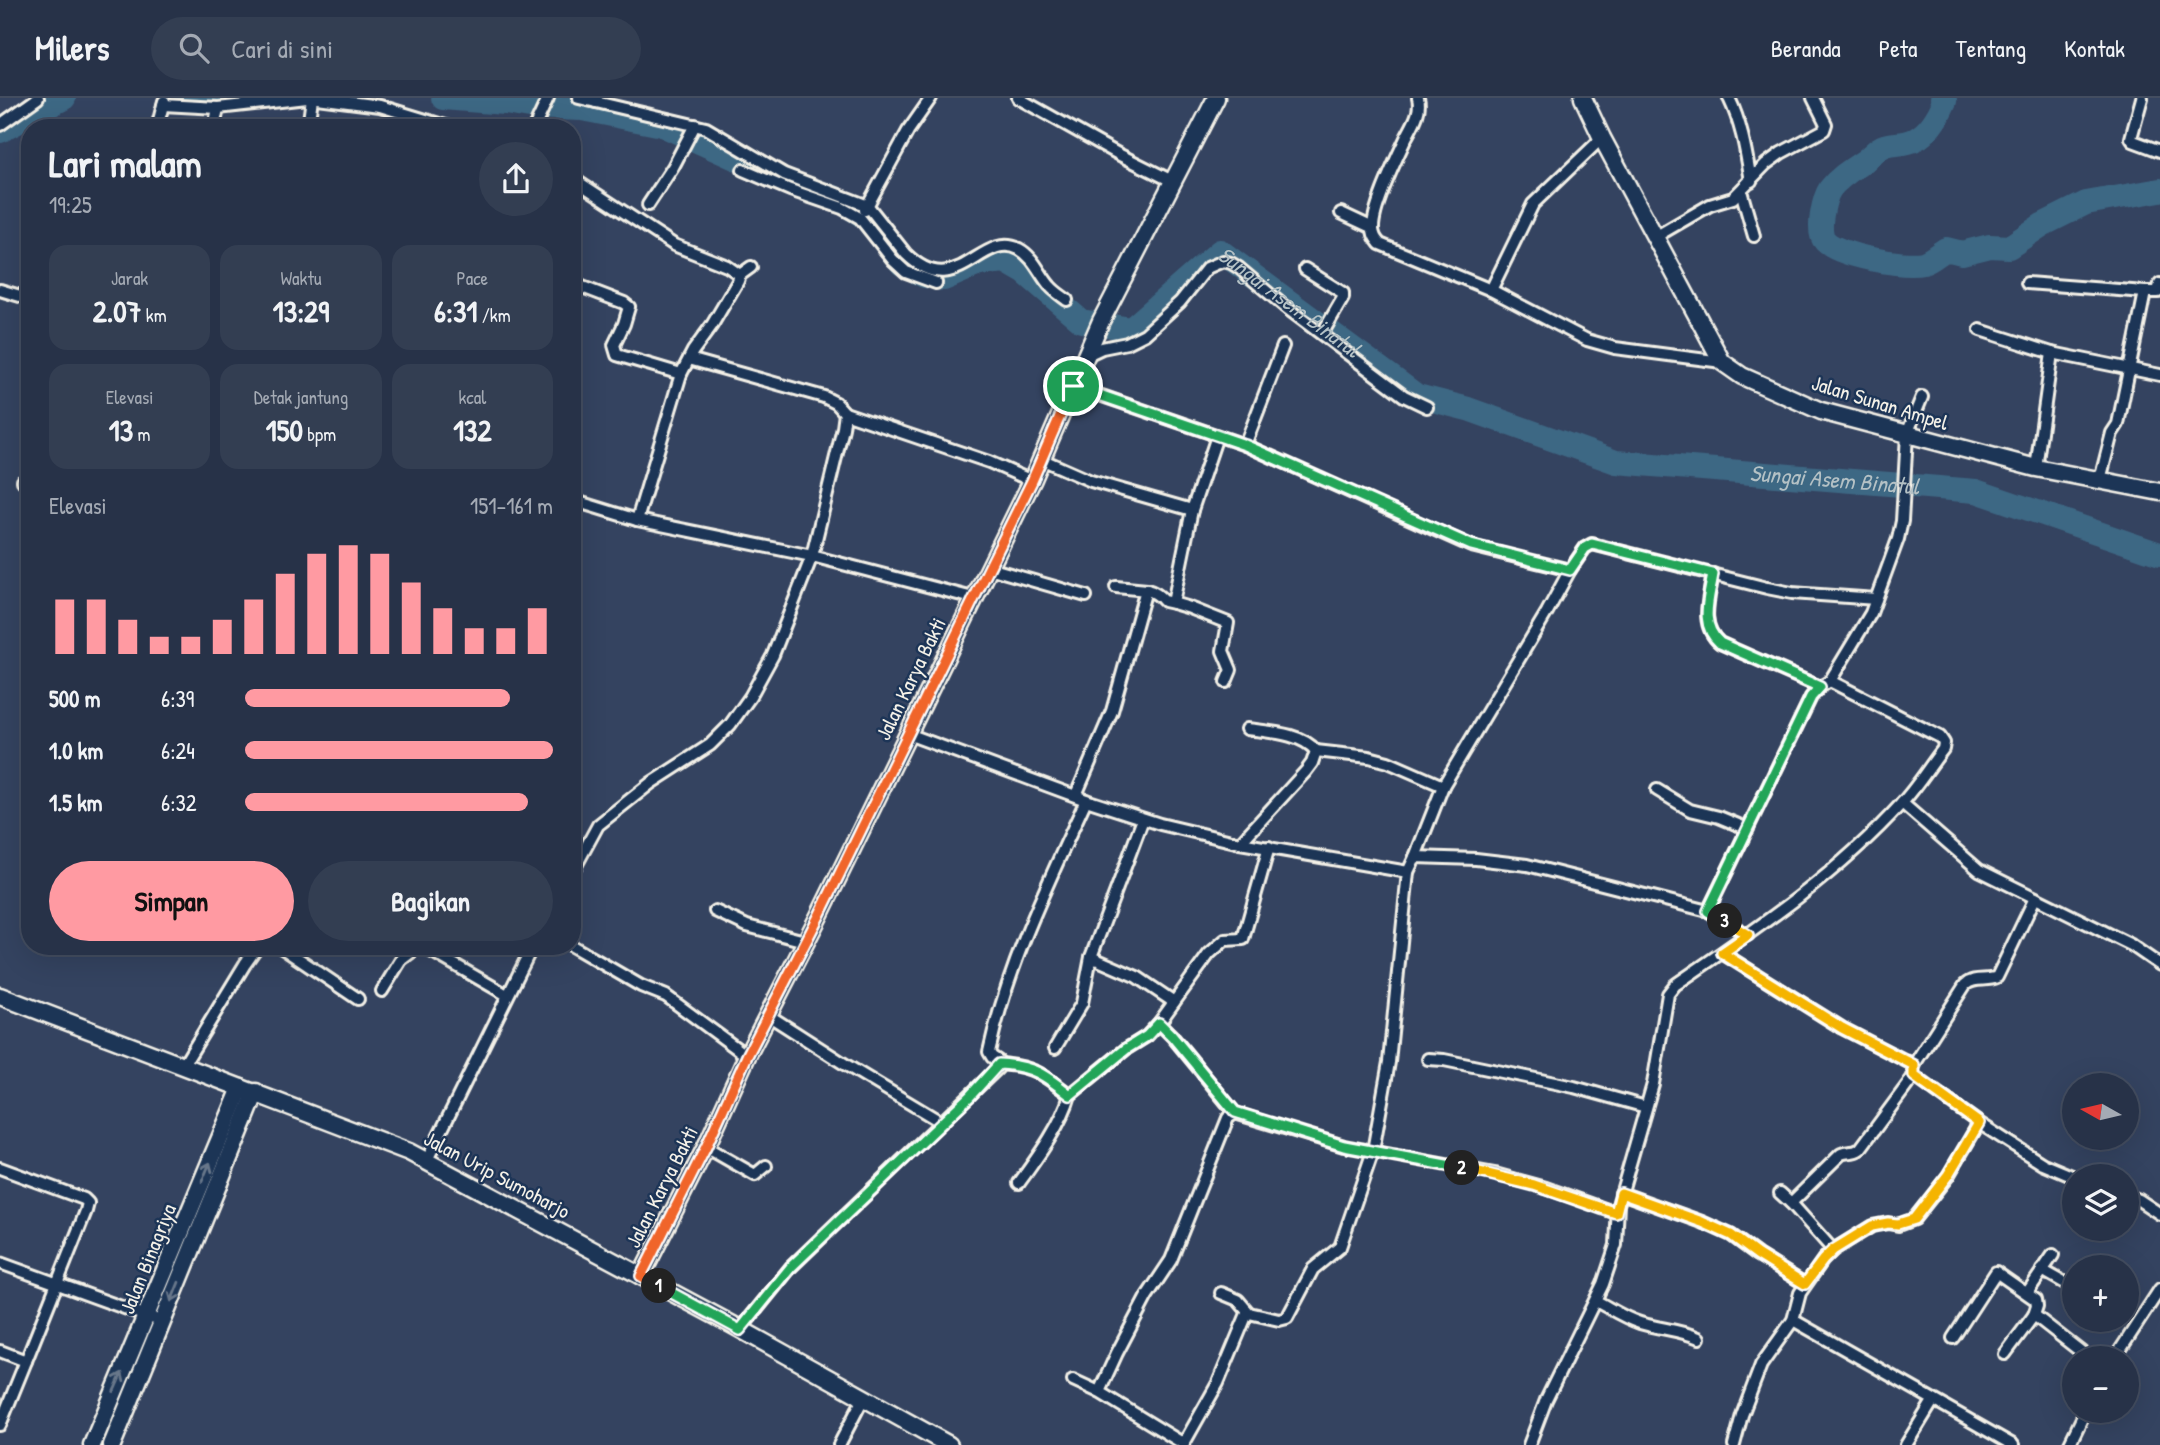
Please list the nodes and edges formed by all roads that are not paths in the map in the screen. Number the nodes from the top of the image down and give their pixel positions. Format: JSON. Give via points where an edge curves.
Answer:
{"nodes":[{"id":1,"x":38,"y":98,"type":"edge"},
{"id":2,"x":312,"y":98,"type":"edge"},
{"id":3,"x":548,"y":98,"type":"edge"},
{"id":4,"x":579,"y":98,"type":"edge"},
{"id":5,"x":931,"y":98,"type":"edge"},
{"id":6,"x":1018,"y":98,"type":"edge"},
{"id":7,"x":1216,"y":98,"type":"edge"},
{"id":8,"x":1418,"y":98,"type":"edge"},
{"id":9,"x":1583,"y":98,"type":"edge"},
{"id":10,"x":1729,"y":98,"type":"edge"},
{"id":11,"x":1813,"y":98,"type":"edge"},
{"id":12,"x":2142,"y":98,"type":"edge"},
{"id":13,"x":597,"y":100,"type":"edge"},
{"id":14,"x":1030,"y":101,"type":"edge"},
{"id":15,"x":164,"y":102,"type":"edge"},
{"id":16,"x":381,"y":102,"type":"edge"},
{"id":17,"x":218,"y":108,"type":"junction"},
{"id":18,"x":159,"y":119,"type":"edge"},
{"id":19,"x":216,"y":119,"type":"edge"},
{"id":20,"x":309,"y":119,"type":"edge"},
{"id":21,"x":427,"y":119,"type":"edge"},
{"id":22,"x":538,"y":119,"type":"edge"},
{"id":23,"x":0,"y":125,"type":"edge"},
{"id":24,"x":694,"y":127,"type":"junction"},
{"id":25,"x":1602,"y":138,"type":"junction"},
{"id":26,"x":2160,"y":151,"type":"edge"},
{"id":27,"x":743,"y":170,"type":"dead end"},
{"id":28,"x":1751,"y":181,"type":"junction"},
{"id":29,"x":1174,"y":182,"type":"junction"},
{"id":30,"x":581,"y":184,"type":"edge"},
{"id":31,"x":1741,"y":191,"type":"junction"},
{"id":32,"x":648,"y":205,"type":"dead end"},
{"id":33,"x":864,"y":212,"type":"junction"},
{"id":34,"x":1342,"y":213,"type":"dead end"},
{"id":35,"x":1373,"y":228,"type":"junction"},
{"id":36,"x":1754,"y":236,"type":"dead end"},
{"id":37,"x":1655,"y":237,"type":"junction"},
{"id":38,"x":751,"y":267,"type":"dead end"},
{"id":39,"x":909,"y":267,"type":"junction"},
{"id":40,"x":1305,"y":269,"type":"dead end"},
{"id":41,"x":740,"y":275,"type":"junction"},
{"id":42,"x":936,"y":283,"type":"dead end"},
{"id":43,"x":2027,"y":283,"type":"dead end"},
{"id":44,"x":581,"y":286,"type":"edge"},
{"id":45,"x":0,"y":290,"type":"edge"},
{"id":46,"x":1491,"y":290,"type":"junction"},
{"id":47,"x":2159,"y":290,"type":"edge"},
{"id":48,"x":2145,"y":292,"type":"junction"},
{"id":49,"x":21,"y":296,"type":"edge"},
{"id":50,"x":1067,"y":300,"type":"dead end"},
{"id":51,"x":1980,"y":330,"type":"dead end"},
{"id":52,"x":1323,"y":333,"type":"junction"},
{"id":53,"x":1283,"y":346,"type":"dead end"},
{"id":54,"x":2052,"y":353,"type":"junction"},
{"id":55,"x":1085,"y":356,"type":"junction"},
{"id":56,"x":689,"y":359,"type":"junction"},
{"id":57,"x":1722,"y":362,"type":"junction"},
{"id":58,"x":2130,"y":366,"type":"junction"},
{"id":59,"x":681,"y":374,"type":"junction"},
{"id":60,"x":2160,"y":375,"type":"edge"},
{"id":61,"x":1073,"y":386,"type":"junction"},
{"id":62,"x":1922,"y":397,"type":"dead end"},
{"id":63,"x":1427,"y":407,"type":"dead end"},
{"id":64,"x":845,"y":413,"type":"junction"},
{"id":65,"x":1907,"y":434,"type":"junction"},
{"id":66,"x":1217,"y":436,"type":"junction"},
{"id":67,"x":1245,"y":445,"type":"junction"},
{"id":68,"x":1041,"y":459,"type":"junction"},
{"id":69,"x":2036,"y":468,"type":"junction"},
{"id":70,"x":2100,"y":480,"type":"junction"},
{"id":71,"x":1032,"y":481,"type":"junction"},
{"id":72,"x":2160,"y":492,"type":"edge"},
{"id":73,"x":581,"y":503,"type":"edge"},
{"id":74,"x":1192,"y":510,"type":"junction"},
{"id":75,"x":637,"y":520,"type":"junction"},
{"id":76,"x":812,"y":556,"type":"junction"},
{"id":77,"x":989,"y":568,"type":"junction"},
{"id":78,"x":1570,"y":570,"type":"junction"},
{"id":79,"x":1713,"y":574,"type":"junction"},
{"id":80,"x":1116,"y":587,"type":"dead end"},
{"id":81,"x":1147,"y":590,"type":"junction"},
{"id":82,"x":1086,"y":596,"type":"dead end"},
{"id":83,"x":974,"y":598,"type":"junction"},
{"id":84,"x":1876,"y":599,"type":"junction"},
{"id":85,"x":1173,"y":603,"type":"junction"},
{"id":86,"x":1226,"y":682,"type":"dead end"},
{"id":87,"x":1825,"y":684,"type":"junction"},
{"id":88,"x":1247,"y":729,"type":"dead end"},
{"id":89,"x":908,"y":734,"type":"junction"},
{"id":90,"x":1316,"y":751,"type":"junction"},
{"id":91,"x":1443,"y":786,"type":"junction"},
{"id":92,"x":1657,"y":790,"type":"dead end"},
{"id":93,"x":1081,"y":798,"type":"junction"},
{"id":94,"x":1902,"y":803,"type":"junction"},
{"id":95,"x":1143,"y":818,"type":"junction"},
{"id":96,"x":1748,"y":829,"type":"junction"},
{"id":97,"x":1240,"y":843,"type":"junction"},
{"id":98,"x":1269,"y":847,"type":"junction"},
{"id":99,"x":581,"y":856,"type":"edge"},
{"id":100,"x":1415,"y":856,"type":"junction"},
{"id":101,"x":1408,"y":872,"type":"junction"},
{"id":102,"x":2035,"y":898,"type":"junction"},
{"id":103,"x":715,"y":911,"type":"dead end"},
{"id":104,"x":1708,"y":911,"type":"junction"},
{"id":105,"x":1748,"y":935,"type":"junction"},
{"id":106,"x":805,"y":941,"type":"junction"},
{"id":107,"x":581,"y":951,"type":"edge"},
{"id":108,"x":1722,"y":953,"type":"junction"},
{"id":109,"x":251,"y":955,"type":"edge"},
{"id":110,"x":293,"y":955,"type":"edge"},
{"id":111,"x":408,"y":955,"type":"edge"},
{"id":112,"x":438,"y":955,"type":"edge"},
{"id":113,"x":528,"y":955,"type":"edge"},
{"id":114,"x":1091,"y":957,"type":"junction"},
{"id":115,"x":2160,"y":965,"type":"edge"},
{"id":116,"x":382,"y":991,"type":"dead end"},
{"id":117,"x":508,"y":995,"type":"junction"},
{"id":118,"x":0,"y":996,"type":"edge"},
{"id":119,"x":358,"y":999,"type":"dead end"},
{"id":120,"x":1174,"y":1002,"type":"junction"},
{"id":121,"x":768,"y":1015,"type":"junction"},
{"id":122,"x":1159,"y":1023,"type":"junction"},
{"id":123,"x":1055,"y":1048,"type":"dead end"},
{"id":124,"x":747,"y":1056,"type":"junction"},
{"id":125,"x":1428,"y":1059,"type":"dead end"},
{"id":126,"x":999,"y":1064,"type":"junction"},
{"id":127,"x":183,"y":1066,"type":"junction"},
{"id":128,"x":1914,"y":1071,"type":"junction"},
{"id":129,"x":248,"y":1090,"type":"junction"},
{"id":130,"x":1070,"y":1095,"type":"junction"},
{"id":131,"x":1646,"y":1107,"type":"junction"},
{"id":132,"x":1235,"y":1112,"type":"junction"},
{"id":133,"x":942,"y":1122,"type":"junction"},
{"id":134,"x":1979,"y":1123,"type":"junction"},
{"id":135,"x":706,"y":1147,"type":"junction"},
{"id":136,"x":1373,"y":1151,"type":"junction"},
{"id":137,"x":427,"y":1160,"type":"junction"},
{"id":138,"x":766,"y":1166,"type":"dead end"},
{"id":139,"x":0,"y":1168,"type":"edge"},
{"id":140,"x":2062,"y":1172,"type":"edge"},
{"id":141,"x":1019,"y":1183,"type":"dead end"},
{"id":142,"x":1621,"y":1193,"type":"junction"},
{"id":143,"x":1780,"y":1194,"type":"dead end"},
{"id":144,"x":2139,"y":1200,"type":"edge"},
{"id":145,"x":1791,"y":1203,"type":"junction"},
{"id":146,"x":1616,"y":1213,"type":"junction"},
{"id":147,"x":2160,"y":1214,"type":"edge"},
{"id":148,"x":174,"y":1250,"type":"junction"},
{"id":149,"x":1833,"y":1250,"type":"junction"},
{"id":150,"x":2053,"y":1255,"type":"dead end"},
{"id":151,"x":189,"y":1256,"type":"junction"},
{"id":152,"x":0,"y":1263,"type":"edge"},
{"id":153,"x":2042,"y":1270,"type":"junction"},
{"id":154,"x":641,"y":1276,"type":"junction"},
{"id":155,"x":2062,"y":1281,"type":"edge"},
{"id":156,"x":58,"y":1283,"type":"junction"},
{"id":157,"x":1805,"y":1284,"type":"junction"},
{"id":158,"x":2160,"y":1289,"type":"edge"},
{"id":159,"x":1221,"y":1293,"type":"dead end"},
{"id":160,"x":2027,"y":1293,"type":"junction"},
{"id":161,"x":1596,"y":1301,"type":"junction"},
{"id":162,"x":1249,"y":1313,"type":"junction"},
{"id":163,"x":2035,"y":1315,"type":"junction"},
{"id":164,"x":147,"y":1316,"type":"junction"},
{"id":165,"x":1793,"y":1320,"type":"junction"},
{"id":166,"x":163,"y":1322,"type":"junction"},
{"id":167,"x":740,"y":1330,"type":"junction"},
{"id":168,"x":1699,"y":1338,"type":"dead end"},
{"id":169,"x":1953,"y":1338,"type":"dead end"},
{"id":170,"x":2074,"y":1346,"type":"edge"},
{"id":171,"x":2123,"y":1346,"type":"edge"},
{"id":172,"x":0,"y":1351,"type":"edge"},
{"id":173,"x":2005,"y":1354,"type":"dead end"},
{"id":174,"x":26,"y":1361,"type":"junction"},
{"id":175,"x":1073,"y":1380,"type":"dead end"},
{"id":176,"x":1099,"y":1392,"type":"junction"},
{"id":177,"x":864,"y":1397,"type":"junction"},
{"id":178,"x":1933,"y":1401,"type":"junction"},
{"id":179,"x":106,"y":1409,"type":"junction"},
{"id":180,"x":123,"y":1417,"type":"junction"},
{"id":181,"x":2080,"y":1423,"type":"edge"},
{"id":182,"x":0,"y":1425,"type":"edge"},
{"id":183,"x":92,"y":1445,"type":"edge"},
{"id":184,"x":112,"y":1445,"type":"edge"},
{"id":185,"x":839,"y":1445,"type":"edge"},
{"id":186,"x":949,"y":1445,"type":"edge"},
{"id":187,"x":1184,"y":1445,"type":"edge"},
{"id":188,"x":1528,"y":1445,"type":"edge"},
{"id":189,"x":1734,"y":1445,"type":"edge"},
{"id":190,"x":1906,"y":1445,"type":"edge"},
{"id":191,"x":2012,"y":1445,"type":"edge"},
{"id":192,"x":2069,"y":1445,"type":"edge"}],
"edges":[{"from":1,"to":23,"type":"street"},
{"from":2,"to":16,"type":"street"},
{"from":2,"to":17,"type":"street"},
{"from":2,"to":20,"type":"street"},
{"from":3,"to":22,"type":"street"},
{"from":4,"to":13,"type":"street"},
{"from":5,"to":33,"type":"street"},
{"from":6,"to":14,"type":"street"},
{"from":7,"to":29,"type":"street","name":"Jalan Karya Bakti"},
{"from":8,"to":35,"type":"street","via":[[1417,114]]},
{"from":9,"to":25,"type":"street"},
{"from":10,"to":28,"type":"street","via":[[1744,139]]},
{"from":11,"to":28,"type":"street","via":[[1826,124],[1824,130],[1781,153]]},
{"from":12,"to":26,"type":"street","via":[[2131,138]]},
{"from":13,"to":24,"type":"street"},
{"from":14,"to":29,"type":"street"},
{"from":15,"to":17,"type":"street"},
{"from":15,"to":18,"type":"street"},
{"from":16,"to":21,"type":"street"},
{"from":17,"to":19,"type":"street"},
{"from":24,"to":32,"type":"street"},
{"from":24,"to":33,"type":"street","via":[[723,137],[784,174]]},
{"from":25,"to":37,"type":"street"},
{"from":25,"to":46,"type":"street","via":[[1533,204]]},
{"from":27,"to":33,"type":"street"},
{"from":28,"to":31,"type":"street"},
{"from":29,"to":55,"type":"street","name":"Jalan Karya Bakti"},
{"from":30,"to":41,"type":"street","via":[[674,245]]},
{"from":31,"to":36,"type":"street"},
{"from":31,"to":37,"type":"street"},
{"from":33,"to":39,"type":"street"},
{"from":34,"to":35,"type":"street"},
{"from":35,"to":46,"type":"street","via":[[1374,237],[1387,248]]},
{"from":37,"to":57,"type":"street"},
{"from":38,"to":41,"type":"street"},
{"from":39,"to":42,"type":"street","via":[[921,280]]},
{"from":39,"to":50,"type":"street","via":[[954,271],[992,249],[1010,246],[1026,254],[1051,288]]},
{"from":40,"to":52,"type":"street","via":[[1343,293]]},
{"from":41,"to":56,"type":"street"},
{"from":43,"to":48,"type":"street"},
{"from":44,"to":59,"type":"street","via":[[629,307],[614,345],[617,355]]},
{"from":45,"to":49,"type":"street"},
{"from":46,"to":57,"type":"street","via":[[1587,340]]},
{"from":47,"to":48,"type":"street"},
{"from":48,"to":58,"type":"street"},
{"from":51,"to":54,"type":"street"},
{"from":52,"to":55,"type":"street","via":[[1239,268],[1223,261],[1207,268],[1180,302],[1145,334],[1128,344]]},
{"from":52,"to":63,"type":"street","via":[[1404,396]]},
{"from":53,"to":67,"type":"street"},
{"from":54,"to":58,"type":"street"},
{"from":54,"to":69,"type":"street"},
{"from":55,"to":61,"type":"street","name":"Jalan Karya Bakti"},
{"from":56,"to":59,"type":"street"},
{"from":56,"to":64,"type":"street","via":[[824,397]]},
{"from":57,"to":65,"type":"street","name":"Jalan Sunan Ampel","via":[[1742,376],[1822,411]]},
{"from":58,"to":60,"type":"street"},
{"from":58,"to":70,"type":"street"},
{"from":59,"to":75,"type":"street"},
{"from":61,"to":66,"type":"street"},
{"from":61,"to":68,"type":"street","name":"Jalan Karya Bakti"},
{"from":62,"to":65,"type":"street"},
{"from":64,"to":71,"type":"street"},
{"from":64,"to":76,"type":"street"},
{"from":65,"to":69,"type":"street","name":"Jalan Sunan Ampel"},
{"from":65,"to":84,"type":"street","via":[[1902,521]]},
{"from":66,"to":67,"type":"street"},
{"from":66,"to":74,"type":"street"},
{"from":67,"to":78,"type":"street","via":[[1471,545]]},
{"from":68,"to":71,"type":"street","name":"Jalan Karya Bakti"},
{"from":68,"to":74,"type":"street","via":[[1104,485]]},
{"from":69,"to":70,"type":"street","name":"Jalan Sunan Ampel"},
{"from":70,"to":72,"type":"street","name":"Jalan Sunan Ampel"},
{"from":71,"to":77,"type":"street","name":"Jalan Karya Bakti"},
{"from":73,"to":75,"type":"street"},
{"from":74,"to":85,"type":"street"},
{"from":75,"to":76,"type":"street"},
{"from":76,"to":83,"type":"street"},
{"from":76,"to":99,"type":"street","via":[[772,656],[730,725],[710,745],[598,825]]},
{"from":77,"to":82,"type":"street"},
{"from":77,"to":83,"type":"street","name":"Jalan Karya Bakti"},
{"from":78,"to":79,"type":"street","via":[[1592,544]]},
{"from":78,"to":91,"type":"street"},
{"from":79,"to":84,"type":"street","via":[[1792,593]]},
{"from":79,"to":87,"type":"street","via":[[1706,622],[1713,637]]},
{"from":80,"to":81,"type":"street"},
{"from":81,"to":85,"type":"street"},
{"from":81,"to":93,"type":"street"},
{"from":83,"to":89,"type":"street","name":"Jalan Karya Bakti"},
{"from":84,"to":87,"type":"street","via":[[1867,621]]},
{"from":85,"to":86,"type":"street","via":[[1228,623],[1223,651],[1231,670]]},
{"from":87,"to":94,"type":"street","via":[[1940,737],[1944,743]]},
{"from":87,"to":96,"type":"street","via":[[1811,697]]},
{"from":88,"to":90,"type":"street","via":[[1310,743]]},
{"from":89,"to":93,"type":"street"},
{"from":89,"to":106,"type":"street","name":"Jalan Karya Bakti"},
{"from":90,"to":91,"type":"street","via":[[1370,757]]},
{"from":90,"to":97,"type":"street","via":[[1306,771]]},
{"from":91,"to":100,"type":"street"},
{"from":92,"to":96,"type":"street","via":[[1690,810]]},
{"from":93,"to":95,"type":"street"},
{"from":93,"to":126,"type":"street","via":[[1010,977],[989,1052]]},
{"from":94,"to":102,"type":"street","via":[[1979,870]]},
{"from":94,"to":105,"type":"street","via":[[1829,875]]},
{"from":95,"to":97,"type":"street"},
{"from":95,"to":114,"type":"street"},
{"from":96,"to":104,"type":"street"},
{"from":97,"to":98,"type":"street"},
{"from":98,"to":101,"type":"street"},
{"from":98,"to":120,"type":"street","via":[[1243,939],[1225,940],[1209,954]]},
{"from":100,"to":101,"type":"street"},
{"from":100,"to":104,"type":"street","via":[[1527,865]]},
{"from":101,"to":136,"type":"street","via":[[1390,1062]]},
{"from":102,"to":115,"type":"street","via":[[2131,945]]},
{"from":102,"to":128,"type":"street","via":[[1997,976],[1965,985]]},
{"from":103,"to":106,"type":"street","via":[[747,926]]},
{"from":104,"to":105,"type":"street"},
{"from":105,"to":108,"type":"street"},
{"from":106,"to":121,"type":"street","name":"Jalan Karya Bakti"},
{"from":107,"to":124,"type":"street","via":[[666,996]]},
{"from":108,"to":128,"type":"street"},
{"from":108,"to":131,"type":"street","via":[[1668,994]]},
{"from":109,"to":127,"type":"street"},
{"from":110,"to":119,"type":"street"},
{"from":111,"to":116,"type":"street"},
{"from":112,"to":117,"type":"street"},
{"from":113,"to":117,"type":"street"},
{"from":114,"to":120,"type":"street","via":[[1137,977]]},
{"from":114,"to":123,"type":"street","via":[[1082,1003]]},
{"from":117,"to":137,"type":"street"},
{"from":118,"to":127,"type":"street","name":"Jalan Urip Sumoharjo"},
{"from":120,"to":122,"type":"street"},
{"from":121,"to":124,"type":"street","name":"Jalan Karya Bakti"},
{"from":121,"to":133,"type":"street"},
{"from":122,"to":130,"type":"street"},
{"from":122,"to":132,"type":"street"},
{"from":124,"to":135,"type":"street","name":"Jalan Karya Bakti"},
{"from":125,"to":131,"type":"street","via":[[1565,1085]]},
{"from":126,"to":130,"type":"street","via":[[1032,1069]]},
{"from":126,"to":133,"type":"street"},
{"from":127,"to":129,"type":"street","name":"Jalan Urip Sumoharjo"},
{"from":128,"to":134,"type":"street"},
{"from":128,"to":145,"type":"street","via":[[1860,1149],[1841,1154]]},
{"from":129,"to":137,"type":"street","name":"Jalan Urip Sumoharjo"},
{"from":148,"to":129,"type":"street","name":"Jalan Binagriya","one_way":true},
{"from":129,"to":151,"type":"street","name":"Jalan Binagriya"},
{"from":130,"to":141,"type":"street"},
{"from":131,"to":142,"type":"street"},
{"from":132,"to":136,"type":"street"},
{"from":132,"to":176,"type":"street","via":[[1228,1118],[1171,1260],[1147,1296]]},
{"from":133,"to":167,"type":"street","via":[[791,1267]]},
{"from":134,"to":140,"type":"street"},
{"from":134,"to":149,"type":"street","via":[[1914,1219],[1872,1226]]},
{"from":135,"to":138,"type":"street","via":[[755,1175]]},
{"from":135,"to":154,"type":"street","name":"Jalan Karya Bakti"},
{"from":136,"to":146,"type":"street","via":[[1494,1174]]},
{"from":136,"to":162,"type":"street","via":[[1340,1247],[1313,1269],[1287,1318]]},
{"from":137,"to":154,"type":"street","name":"Jalan Urip Sumoharjo"},
{"from":139,"to":156,"type":"street","via":[[88,1203]]},
{"from":142,"to":146,"type":"street"},
{"from":142,"to":157,"type":"street","via":[[1731,1235]]},
{"from":143,"to":145,"type":"street"},
{"from":144,"to":147,"type":"street"},
{"from":145,"to":149,"type":"street"},
{"from":146,"to":161,"type":"street","via":[[1616,1245]]},
{"from":148,"to":151,"type":"street"},
{"from":148,"to":164,"type":"street","name":"Jalan Binagriya"},
{"from":149,"to":157,"type":"street"},
{"from":150,"to":153,"type":"street"},
{"from":151,"to":166,"type":"street","name":"Jalan Binagriya","one_way":true},
{"from":152,"to":156,"type":"street"},
{"from":153,"to":155,"type":"street"},
{"from":153,"to":160,"type":"street"},
{"from":154,"to":167,"type":"street","name":"Jalan Urip Sumoharjo"},
{"from":156,"to":164,"type":"street"},
{"from":156,"to":174,"type":"street"},
{"from":157,"to":165,"type":"street"},
{"from":158,"to":171,"type":"street"},
{"from":159,"to":162,"type":"street","via":[[1238,1300]]},
{"from":160,"to":163,"type":"street","via":[[2036,1300]]},
{"from":160,"to":169,"type":"street","via":[[1996,1272]]},
{"from":161,"to":168,"type":"street","via":[[1625,1318]]},
{"from":161,"to":188,"type":"street"},
{"from":162,"to":187,"type":"street"},
{"from":163,"to":170,"type":"street"},
{"from":163,"to":173,"type":"street"},
{"from":164,"to":166,"type":"street"},
{"from":179,"to":164,"type":"street","name":"Jalan Binagriya","one_way":true},
{"from":165,"to":178,"type":"street"},
{"from":165,"to":189,"type":"street","via":[[1761,1365]]},
{"from":166,"to":180,"type":"street","name":"Jalan Binagriya"},
{"from":167,"to":177,"type":"street","name":"Jalan Urip Sumoharjo"},
{"from":172,"to":174,"type":"street"},
{"from":174,"to":182,"type":"street"},
{"from":175,"to":176,"type":"street"},
{"from":176,"to":187,"type":"street"},
{"from":177,"to":185,"type":"street"},
{"from":177,"to":186,"type":"street","name":"Jalan Urip Sumoharjo"},
{"from":178,"to":190,"type":"street"},
{"from":178,"to":191,"type":"street"},
{"from":179,"to":180,"type":"street"},
{"from":179,"to":183,"type":"street","name":"Jalan Binagriya"},
{"from":180,"to":184,"type":"street","name":"Jalan Binagriya"},
{"from":181,"to":192,"type":"street"}]}
